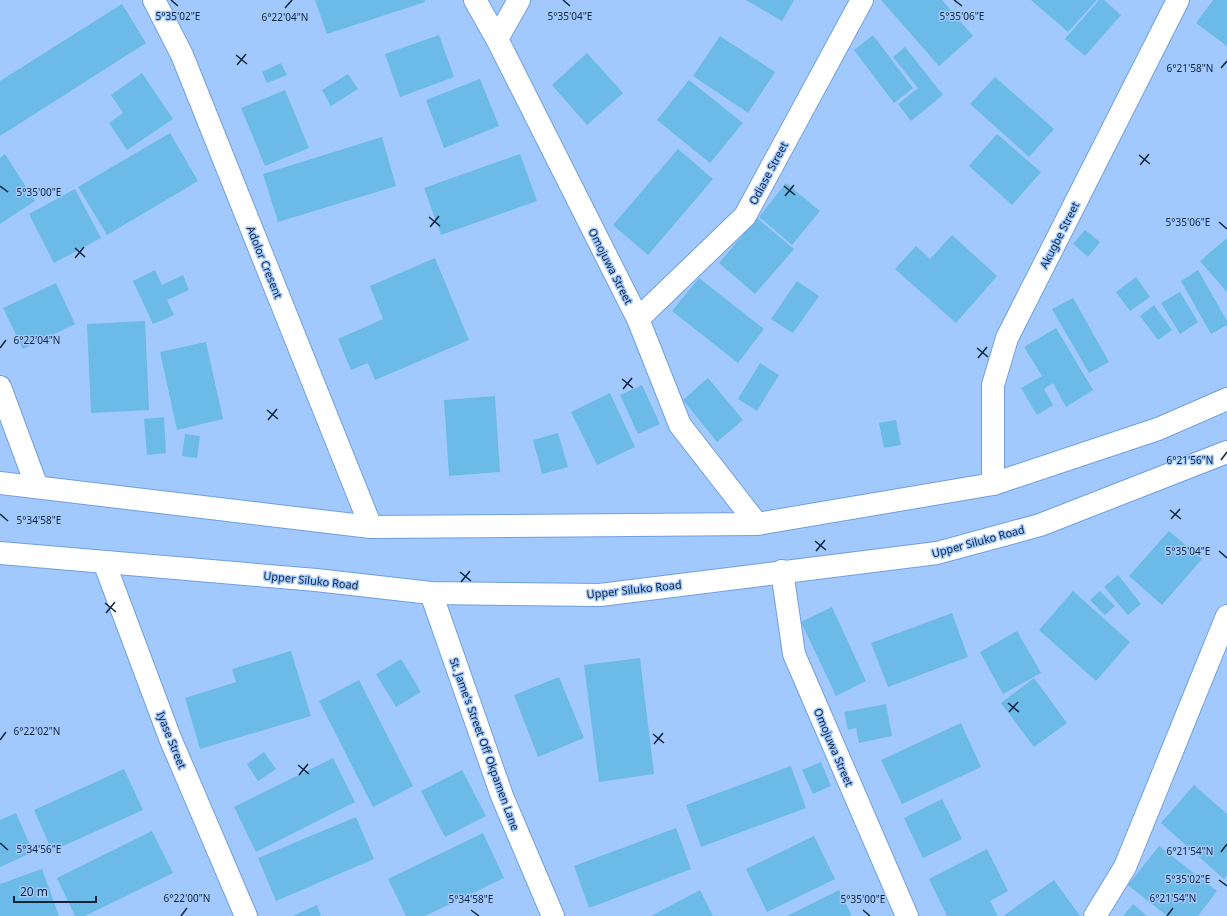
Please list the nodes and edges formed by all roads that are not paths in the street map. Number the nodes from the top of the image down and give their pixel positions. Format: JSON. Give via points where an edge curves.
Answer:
{"nodes":[{"id":1,"x":154,"y":0,"type":"edge"},
{"id":2,"x":475,"y":0,"type":"edge"},
{"id":3,"x":519,"y":0,"type":"edge"},
{"id":4,"x":862,"y":0,"type":"edge"},
{"id":5,"x":1178,"y":0,"type":"edge"},
{"id":6,"x":497,"y":39,"type":"junction"},
{"id":7,"x":638,"y":319,"type":"junction"},
{"id":8,"x":0,"y":387,"type":"edge"},
{"id":9,"x":1227,"y":399,"type":"edge"},
{"id":10,"x":1227,"y":452,"type":"edge"},
{"id":11,"x":0,"y":483,"type":"edge"},
{"id":12,"x":993,"y":484,"type":"junction"},
{"id":13,"x":37,"y":487,"type":"junction"},
{"id":14,"x":757,"y":524,"type":"junction"},
{"id":15,"x":371,"y":527,"type":"junction"},
{"id":16,"x":0,"y":553,"type":"edge"},
{"id":17,"x":104,"y":562,"type":"junction"},
{"id":18,"x":782,"y":571,"type":"junction"},
{"id":19,"x":431,"y":593,"type":"junction"},
{"id":20,"x":1227,"y":616,"type":"edge"},
{"id":21,"x":246,"y":916,"type":"edge"},
{"id":22,"x":553,"y":916,"type":"edge"},
{"id":23,"x":907,"y":916,"type":"edge"},
{"id":24,"x":1095,"y":916,"type":"edge"}],
"edges":[{"from":1,"to":15,"type":"street","name":"Adolor Cresent","via":[[182,55]]},
{"from":2,"to":6,"type":"street","name":"Omojuwa Street"},
{"from":3,"to":6,"type":"street"},
{"from":4,"to":7,"type":"street","name":"Odiase Street","via":[[744,216]]},
{"from":5,"to":12,"type":"street","name":"Akugbe Street","via":[[1007,338],[994,385]]},
{"from":6,"to":7,"type":"street","name":"Omojuwa Street"},
{"from":7,"to":14,"type":"street","name":"Omojuwa Street","via":[[680,425]]},
{"from":8,"to":13,"type":"street"},
{"from":9,"to":12,"type":"street","via":[[1158,429]]},
{"from":10,"to":18,"type":"street","name":"Upper Siluko Road","via":[[1040,525],[937,553]]},
{"from":11,"to":13,"type":"street"},
{"from":12,"to":14,"type":"street"},
{"from":13,"to":15,"type":"street"},
{"from":14,"to":15,"type":"street"},
{"from":16,"to":17,"type":"street","name":"Upper Siluko Road"},
{"from":17,"to":19,"type":"street","name":"Upper Siluko Road","via":[[316,580]]},
{"from":17,"to":21,"type":"street","name":"Iyase Street","via":[[170,738]]},
{"from":18,"to":19,"type":"street","name":"Upper Siluko Road","via":[[600,595]]},
{"from":18,"to":23,"type":"street","name":"Omojuwa Street","via":[[794,654]]},
{"from":19,"to":22,"type":"street","name":"St. Jame's Street Off Okpamen Lane","via":[[502,796]]},
{"from":20,"to":24,"type":"street","via":[[1125,867]]}]}
